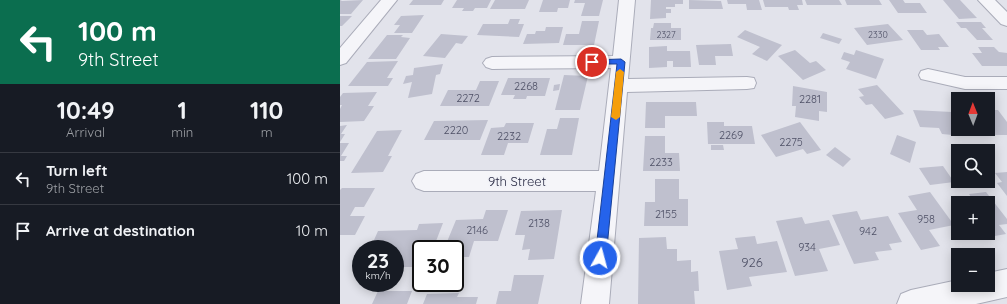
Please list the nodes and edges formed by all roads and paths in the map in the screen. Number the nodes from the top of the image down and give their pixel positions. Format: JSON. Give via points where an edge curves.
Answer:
{"nodes":[{"id":1,"x":389,"y":0,"type":"edge"},
{"id":2,"x":627,"y":0,"type":"edge"},
{"id":3,"x":986,"y":0,"type":"edge"},
{"id":4,"x":1007,"y":21,"type":"edge"},
{"id":5,"x":340,"y":59,"type":"edge"},
{"id":6,"x":621,"y":62,"type":"junction"},
{"id":7,"x":492,"y":63,"type":"dead end"},
{"id":8,"x":928,"y":75,"type":"dead end"},
{"id":9,"x":747,"y":83,"type":"dead end"},
{"id":10,"x":1007,"y":83,"type":"edge"},
{"id":11,"x":619,"y":86,"type":"junction"},
{"id":12,"x":424,"y":181,"type":"dead end"},
{"id":13,"x":609,"y":181,"type":"junction"},
{"id":14,"x":1007,"y":283,"type":"edge"},
{"id":15,"x":595,"y":304,"type":"edge"},
{"id":16,"x":911,"y":304,"type":"edge"}],
"edges":[{"from":1,"to":5,"type":"street"},
{"from":2,"to":6,"type":"street"},
{"from":3,"to":4,"type":"street"},
{"from":6,"to":7,"type":"street"},
{"from":6,"to":11,"type":"street"},
{"from":8,"to":10,"type":"street","via":[[965,83]]},
{"from":9,"to":11,"type":"street"},
{"from":11,"to":13,"type":"street"},
{"from":12,"to":13,"type":"street","name":"9th Street"},
{"from":13,"to":15,"type":"street"},
{"from":14,"to":16,"type":"street"}]}
